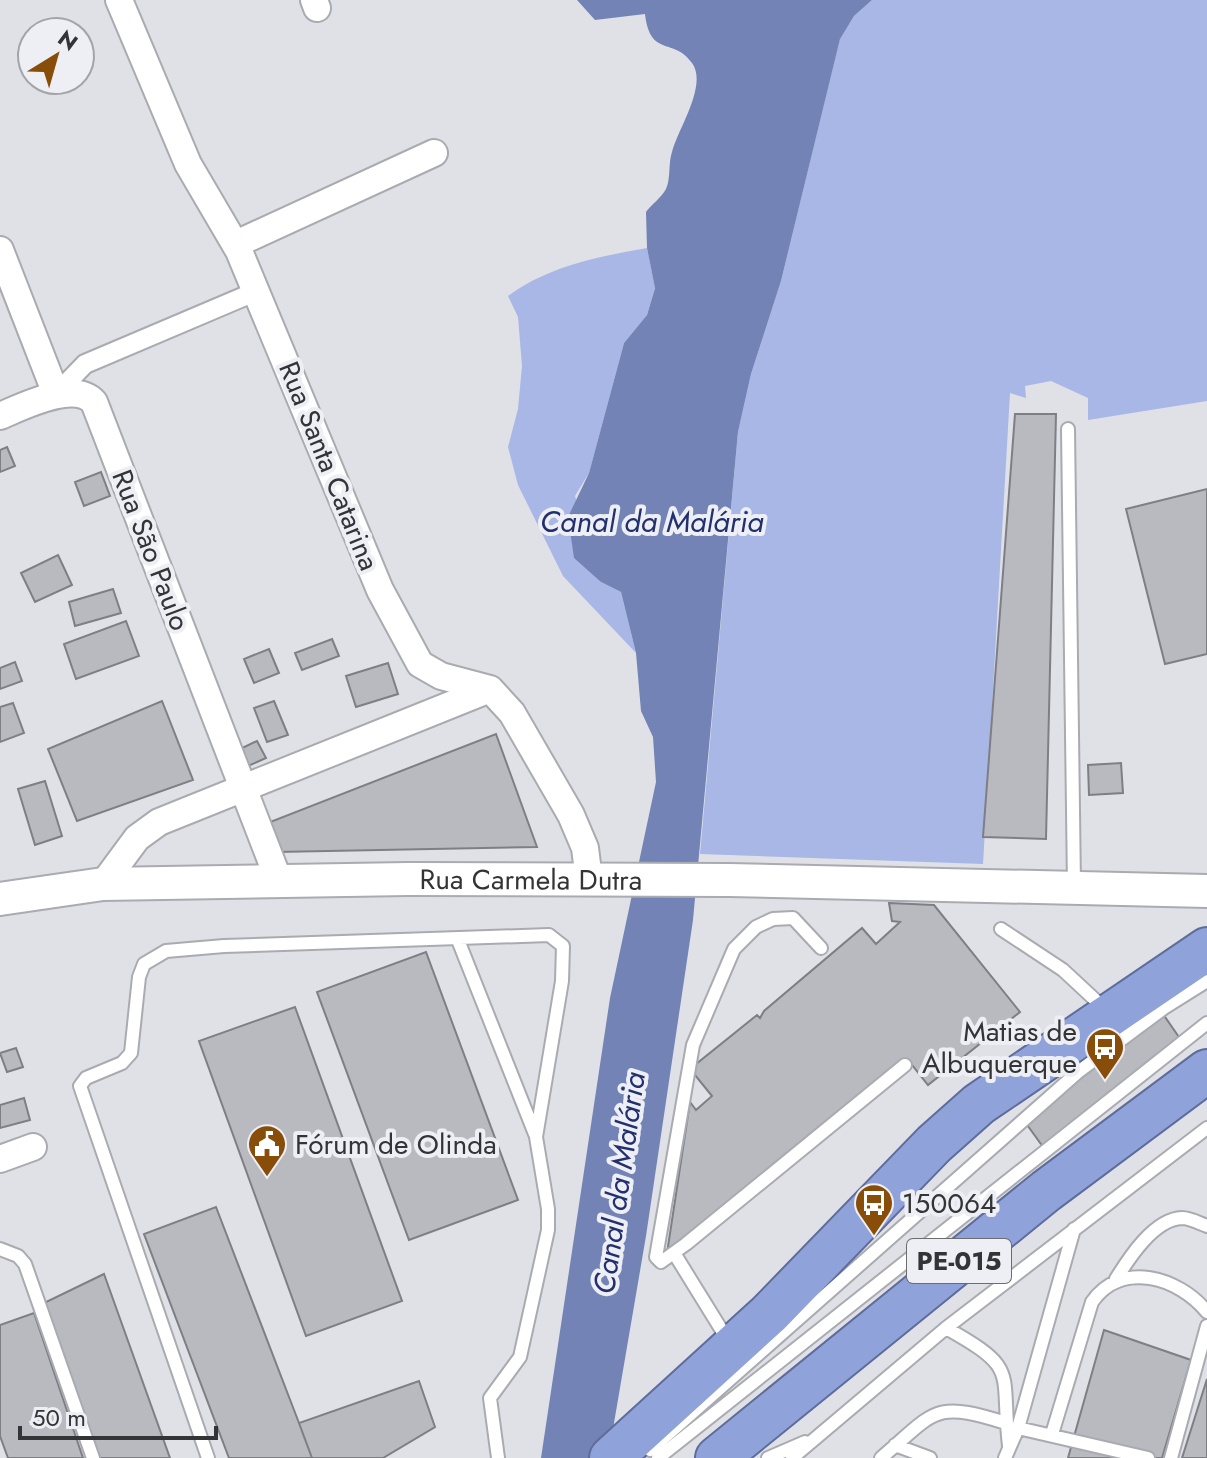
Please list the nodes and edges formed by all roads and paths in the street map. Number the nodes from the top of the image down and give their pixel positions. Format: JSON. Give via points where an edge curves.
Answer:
{"nodes":[{"id":1,"x":119,"y":0,"type":"edge"},
{"id":2,"x":434,"y":153,"type":"dead end"},
{"id":3,"x":236,"y":244,"type":"junction"},
{"id":4,"x":0,"y":250,"type":"edge"},
{"id":5,"x":257,"y":291,"type":"junction"},
{"id":6,"x":56,"y":394,"type":"junction"},
{"id":7,"x":0,"y":416,"type":"edge"},
{"id":8,"x":1068,"y":429,"type":"dead end"},
{"id":9,"x":490,"y":689,"type":"junction"},
{"id":10,"x":243,"y":790,"type":"junction"},
{"id":11,"x":589,"y":880,"type":"junction"},
{"id":12,"x":279,"y":881,"type":"junction"},
{"id":13,"x":103,"y":884,"type":"junction"},
{"id":14,"x":1074,"y":888,"type":"junction"},
{"id":15,"x":1207,"y":891,"type":"edge"},
{"id":16,"x":1,"y":897,"type":"edge"},
{"id":17,"x":1001,"y":929,"type":"dead end"},
{"id":18,"x":458,"y":940,"type":"junction"},
{"id":19,"x":821,"y":948,"type":"dead end"},
{"id":20,"x":1207,"y":949,"type":"edge"},
{"id":21,"x":1207,"y":968,"type":"edge"},
{"id":22,"x":1207,"y":981,"type":"edge"},
{"id":23,"x":1164,"y":1008,"type":"junction"},
{"id":24,"x":1110,"y":1014,"type":"junction"},
{"id":25,"x":1207,"y":1023,"type":"edge"},
{"id":26,"x":905,"y":1065,"type":"dead end"},
{"id":27,"x":1207,"y":1071,"type":"edge"},
{"id":28,"x":1207,"y":1128,"type":"edge"},
{"id":29,"x":536,"y":1137,"type":"junction"},
{"id":30,"x":33,"y":1147,"type":"dead end"},
{"id":31,"x":0,"y":1159,"type":"edge"},
{"id":32,"x":1207,"y":1226,"type":"edge"},
{"id":33,"x":1074,"y":1229,"type":"junction"},
{"id":34,"x":0,"y":1249,"type":"edge"},
{"id":35,"x":674,"y":1253,"type":"junction"},
{"id":36,"x":874,"y":1255,"type":"junction"},
{"id":37,"x":1116,"y":1279,"type":"junction"},
{"id":38,"x":1205,"y":1303,"type":"edge"},
{"id":39,"x":769,"y":1314,"type":"junction"},
{"id":40,"x":1207,"y":1326,"type":"edge"},
{"id":41,"x":946,"y":1328,"type":"junction"},
{"id":42,"x":733,"y":1348,"type":"junction"},
{"id":43,"x":1012,"y":1426,"type":"junction"},
{"id":44,"x":1052,"y":1434,"type":"junction"},
{"id":45,"x":816,"y":1438,"type":"junction"},
{"id":46,"x":895,"y":1445,"type":"junction"},
{"id":47,"x":653,"y":1448,"type":"edge"},
{"id":48,"x":1007,"y":1452,"type":"edge"},
{"id":49,"x":93,"y":1458,"type":"edge"},
{"id":50,"x":208,"y":1458,"type":"edge"},
{"id":51,"x":498,"y":1458,"type":"edge"},
{"id":52,"x":611,"y":1458,"type":"edge"},
{"id":53,"x":717,"y":1458,"type":"edge"},
{"id":54,"x":768,"y":1458,"type":"edge"},
{"id":55,"x":792,"y":1458,"type":"edge"},
{"id":56,"x":881,"y":1458,"type":"edge"},
{"id":57,"x":930,"y":1458,"type":"edge"},
{"id":58,"x":1148,"y":1458,"type":"edge"},
{"id":59,"x":1171,"y":1458,"type":"edge"}],
"edges":[{"from":1,"to":3,"type":"street","name":"Rua Santa Catarina","via":[[188,164]]},
{"from":2,"to":3,"type":"street"},
{"from":3,"to":5,"type":"street","name":"Rua Santa Catarina"},
{"from":4,"to":6,"type":"street"},
{"from":5,"to":6,"type":"street","via":[[85,364]]},
{"from":5,"to":9,"type":"street","name":"Rua Santa Catarina","via":[[380,590],[420,664],[441,676]]},
{"from":6,"to":7,"type":"street"},
{"from":6,"to":10,"type":"street","name":"Rua São Paulo","via":[[89,396],[96,407]]},
{"from":8,"to":14,"type":"lane"},
{"from":9,"to":10,"type":"street"},
{"from":9,"to":11,"type":"street","via":[[512,713],[571,815],[585,848]]},
{"from":10,"to":12,"type":"street","name":"Rua São Paulo"},
{"from":10,"to":13,"type":"street","via":[[159,822],[137,838]]},
{"from":11,"to":12,"type":"street","name":"Rua Carmela Dutra"},
{"from":11,"to":14,"type":"street","name":"Rua Carmela Dutra"},
{"from":12,"to":13,"type":"street","name":"Rua Carmela Dutra"},
{"from":13,"to":16,"type":"street","name":"Rua Carmela Dutra"},
{"from":14,"to":15,"type":"street","name":"Rua Carmela Dutra"},
{"from":17,"to":24,"type":"lane","via":[[1063,970]]},
{"from":18,"to":29,"type":"lane"},
{"from":18,"to":29,"type":"lane","via":[[549,935],[563,946]]},
{"from":18,"to":50,"type":"lane","via":[[224,946],[153,956],[139,977],[131,1053],[81,1083]]},
{"from":19,"to":35,"type":"lane","via":[[793,918],[756,927],[734,949],[687,1063],[656,1249],[661,1262]]},
{"from":20,"to":24,"type":"highway"},
{"from":21,"to":23,"type":"lane"},
{"from":22,"to":23,"type":"lane"},
{"from":23,"to":36,"type":"lane","via":[[1078,1072]]},
{"from":24,"to":39,"type":"highway","via":[[968,1114]]},
{"from":25,"to":47,"type":"lane"},
{"from":26,"to":35,"type":"lane"},
{"from":27,"to":53,"type":"highway","number":"PE-015","via":[[1046,1191]]},
{"from":28,"to":33,"type":"lane"},
{"from":29,"to":51,"type":"lane","via":[[548,1230],[520,1357],[490,1398]]},
{"from":30,"to":31,"type":"street"},
{"from":32,"to":37,"type":"lane","via":[[1185,1218],[1173,1220],[1149,1237]]},
{"from":33,"to":41,"type":"lane"},
{"from":33,"to":43,"type":"lane"},
{"from":34,"to":49,"type":"lane","via":[[25,1264]]},
{"from":35,"to":42,"type":"lane"},
{"from":36,"to":39,"type":"lane"},
{"from":36,"to":47,"type":"lane"},
{"from":37,"to":38,"type":"lane","via":[[1130,1276],[1176,1287]]},
{"from":37,"to":44,"type":"lane","via":[[1092,1302]]},
{"from":39,"to":42,"type":"highway"},
{"from":40,"to":59,"type":"lane"},
{"from":41,"to":43,"type":"lane","via":[[998,1363]]},
{"from":41,"to":45,"type":"lane"},
{"from":42,"to":47,"type":"highway"},
{"from":43,"to":44,"type":"lane"},
{"from":43,"to":46,"type":"lane","via":[[960,1409],[943,1411],[929,1416]]},
{"from":43,"to":48,"type":"lane"},
{"from":44,"to":58,"type":"lane"},
{"from":45,"to":54,"type":"lane"},
{"from":45,"to":55,"type":"lane"},
{"from":46,"to":56,"type":"lane"},
{"from":46,"to":57,"type":"lane"},
{"from":47,"to":52,"type":"highway"}]}
